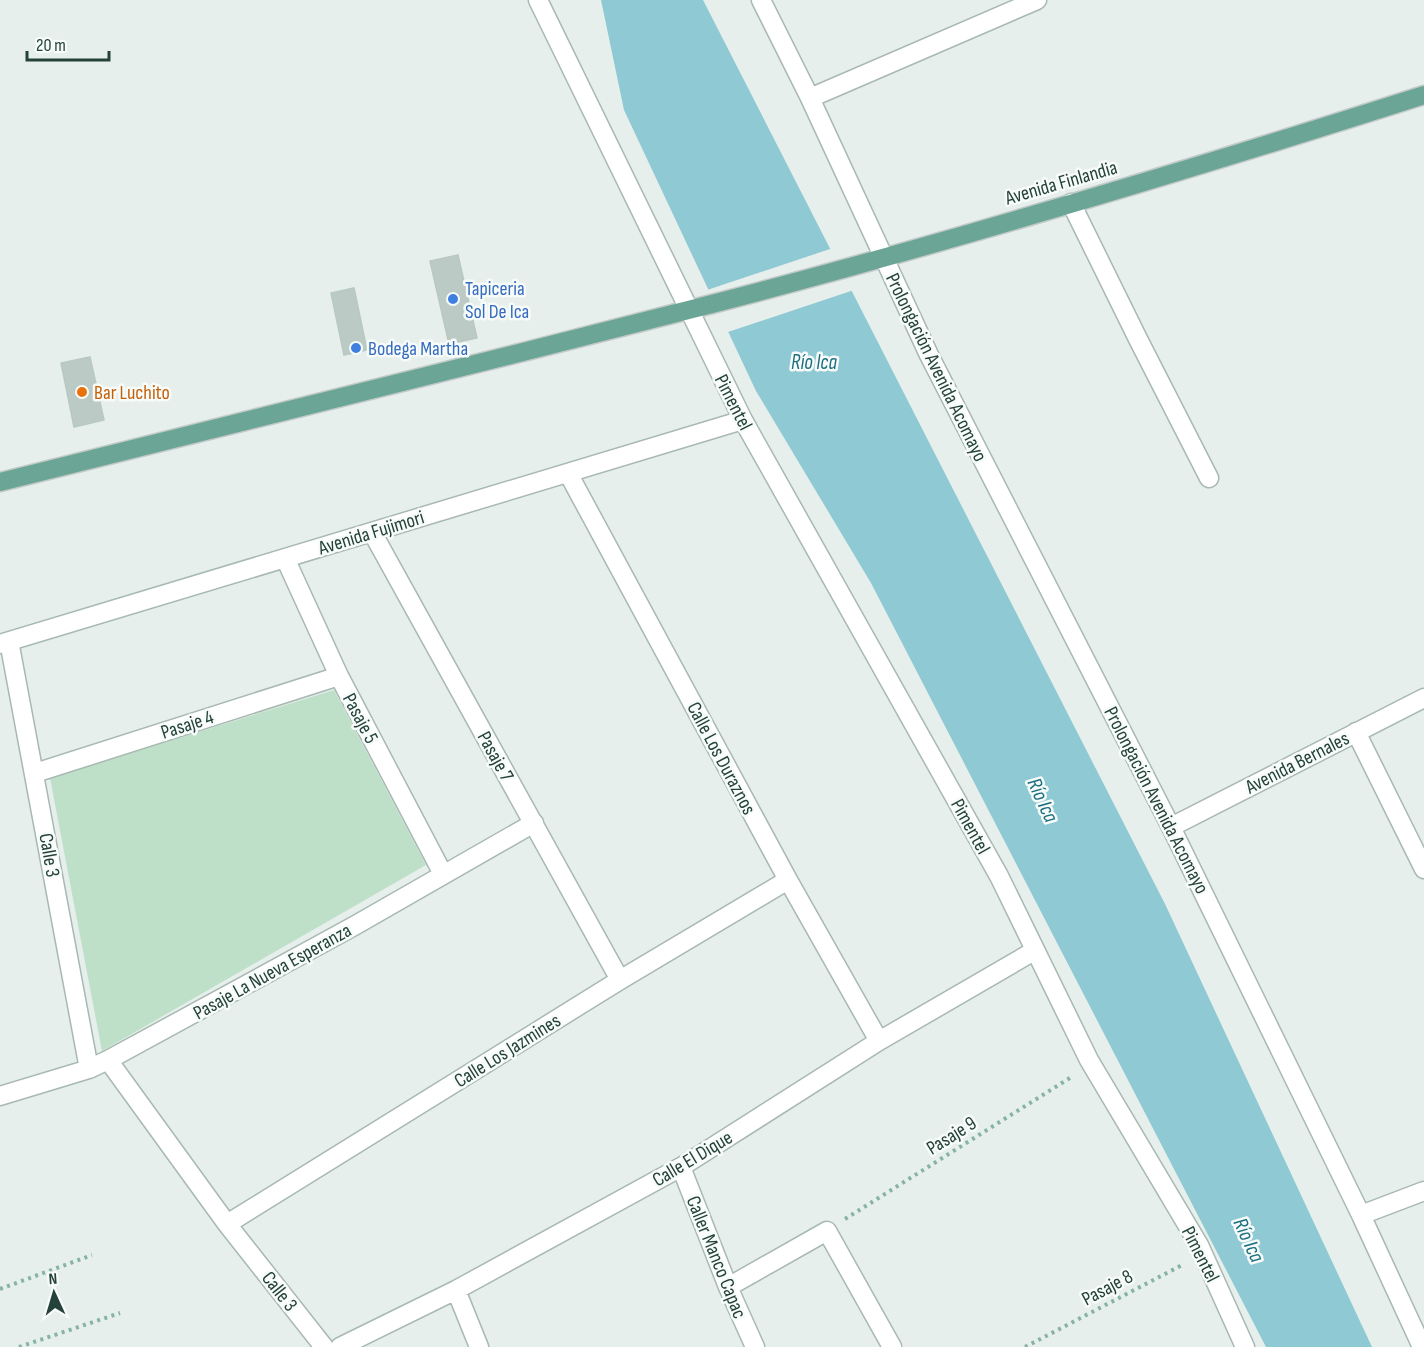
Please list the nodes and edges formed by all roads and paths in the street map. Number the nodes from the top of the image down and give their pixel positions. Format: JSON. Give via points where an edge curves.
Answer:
{"nodes":[{"id":1,"x":538,"y":0,"type":"edge"},
{"id":2,"x":761,"y":0,"type":"edge"},
{"id":3,"x":1036,"y":0,"type":"edge"},
{"id":4,"x":1424,"y":95,"type":"edge"},
{"id":5,"x":810,"y":98,"type":"junction"},
{"id":6,"x":1071,"y":203,"type":"junction"},
{"id":7,"x":884,"y":258,"type":"junction"},
{"id":8,"x":688,"y":309,"type":"junction"},
{"id":9,"x":743,"y":420,"type":"junction"},
{"id":10,"x":568,"y":473,"type":"junction"},
{"id":11,"x":1209,"y":478,"type":"dead end"},
{"id":12,"x":0,"y":482,"type":"edge"},
{"id":13,"x":372,"y":532,"type":"junction"},
{"id":14,"x":285,"y":558,"type":"junction"},
{"id":15,"x":4,"y":643,"type":"edge"},
{"id":16,"x":339,"y":676,"type":"junction"},
{"id":17,"x":1424,"y":698,"type":"edge"},
{"id":18,"x":1356,"y":732,"type":"junction"},
{"id":19,"x":34,"y":773,"type":"junction"},
{"id":20,"x":534,"y":823,"type":"junction"},
{"id":21,"x":1171,"y":827,"type":"junction"},
{"id":22,"x":1424,"y":870,"type":"edge"},
{"id":23,"x":443,"y":874,"type":"junction"},
{"id":24,"x":788,"y":880,"type":"junction"},
{"id":25,"x":1034,"y":951,"type":"junction"},
{"id":26,"x":620,"y":980,"type":"junction"},
{"id":27,"x":879,"y":1041,"type":"junction"},
{"id":28,"x":108,"y":1060,"type":"junction"},
{"id":29,"x":1092,"y":1064,"type":"junction"},
{"id":30,"x":89,"y":1069,"type":"junction"},
{"id":31,"x":0,"y":1096,"type":"edge"},
{"id":32,"x":681,"y":1167,"type":"junction"},
{"id":33,"x":1424,"y":1191,"type":"edge"},
{"id":34,"x":1360,"y":1215,"type":"junction"},
{"id":35,"x":227,"y":1224,"type":"junction"},
{"id":36,"x":827,"y":1231,"type":"junction"},
{"id":37,"x":1203,"y":1254,"type":"junction"},
{"id":38,"x":92,"y":1256,"type":"dead end"},
{"id":39,"x":728,"y":1287,"type":"junction"},
{"id":40,"x":0,"y":1290,"type":"edge"},
{"id":41,"x":456,"y":1290,"type":"junction"},
{"id":42,"x":120,"y":1313,"type":"dead end"},
{"id":43,"x":19,"y":1347,"type":"edge"},
{"id":44,"x":324,"y":1347,"type":"edge"},
{"id":45,"x":340,"y":1347,"type":"edge"},
{"id":46,"x":479,"y":1347,"type":"edge"},
{"id":47,"x":755,"y":1347,"type":"edge"},
{"id":48,"x":892,"y":1347,"type":"edge"},
{"id":49,"x":1025,"y":1347,"type":"edge"},
{"id":50,"x":1245,"y":1347,"type":"edge"},
{"id":51,"x":1422,"y":1347,"type":"edge"}],
"edges":[{"from":1,"to":8,"type":"street","name":"Pimentel"},
{"from":2,"to":5,"type":"street","name":"Prolongación Avenida Acomayo"},
{"from":3,"to":5,"type":"street"},
{"from":4,"to":6,"type":"main road","name":"Avenida Finlandia"},
{"from":5,"to":7,"type":"street","name":"Prolongación Avenida Acomayo"},
{"from":6,"to":7,"type":"main road","name":"Avenida Finlandia"},
{"from":6,"to":11,"type":"street"},
{"from":7,"to":8,"type":"main road","name":"Avenida Finlandia"},
{"from":7,"to":21,"type":"street","name":"Prolongación Avenida Acomayo","via":[[929,355]]},
{"from":8,"to":9,"type":"street","name":"Pimentel"},
{"from":8,"to":12,"type":"main road","name":"Avenida Finlandia"},
{"from":9,"to":10,"type":"street","name":"Avenida Fujimori"},
{"from":9,"to":25,"type":"street","name":"Pimentel","via":[[999,876]]},
{"from":10,"to":13,"type":"street","name":"Avenida Fujimori"},
{"from":10,"to":24,"type":"street","name":"Calle Los Duraznos"},
{"from":13,"to":14,"type":"street","name":"Avenida Fujimori"},
{"from":13,"to":20,"type":"street","name":"Pasaje 7"},
{"from":14,"to":15,"type":"street","name":"Avenida Fujimori"},
{"from":14,"to":16,"type":"street","name":"Pasaje 5"},
{"from":15,"to":19,"type":"street","name":"Calle 3"},
{"from":16,"to":19,"type":"street","name":"Pasaje 4"},
{"from":16,"to":23,"type":"street","name":"Pasaje 5"},
{"from":17,"to":18,"type":"street","name":"Avenida Bernales"},
{"from":18,"to":21,"type":"street","name":"Avenida Bernales"},
{"from":18,"to":22,"type":"street"},
{"from":19,"to":30,"type":"street","name":"Calle 3"},
{"from":20,"to":23,"type":"street","name":"Pasaje La Nueva Esperanza"},
{"from":20,"to":26,"type":"street","name":"Pasaje 7"},
{"from":21,"to":34,"type":"street","name":"Prolongación Avenida Acomayo"},
{"from":23,"to":28,"type":"street","name":"Pasaje La Nueva Esperanza","via":[[354,927]]},
{"from":24,"to":26,"type":"street","name":"Calle Los Jazmines"},
{"from":24,"to":27,"type":"street","name":"Calle Los Duraznos"},
{"from":25,"to":27,"type":"street","name":"Calle El Dique"},
{"from":25,"to":29,"type":"street","name":"Pimentel"},
{"from":26,"to":35,"type":"street","name":"Calle Los Jazmines"},
{"from":27,"to":32,"type":"street","name":"Calle El Dique"},
{"from":28,"to":30,"type":"street","name":"Pasaje La Nueva Esperanza"},
{"from":28,"to":35,"type":"street","name":"Calle 3"},
{"from":29,"to":36,"type":"path","name":"Pasaje 9"},
{"from":29,"to":37,"type":"street","name":"Pimentel"},
{"from":30,"to":31,"type":"street","name":"Pasaje La Nueva Esperanza"},
{"from":32,"to":39,"type":"street","name":"Caller Manco Capac"},
{"from":32,"to":41,"type":"street","name":"Calle El Dique"},
{"from":33,"to":34,"type":"street"},
{"from":34,"to":51,"type":"street","name":"Prolongación Avenida Acomayo"},
{"from":35,"to":44,"type":"street","name":"Calle 3"},
{"from":36,"to":39,"type":"street"},
{"from":36,"to":48,"type":"street"},
{"from":37,"to":49,"type":"path","name":"Pasaje 8"},
{"from":37,"to":50,"type":"street","name":"Pimentel"},
{"from":38,"to":40,"type":"path"},
{"from":39,"to":47,"type":"street","name":"Caller Manco Capac"},
{"from":41,"to":45,"type":"street","name":"Calle El Dique"},
{"from":41,"to":46,"type":"street"},
{"from":42,"to":43,"type":"path"}]}
